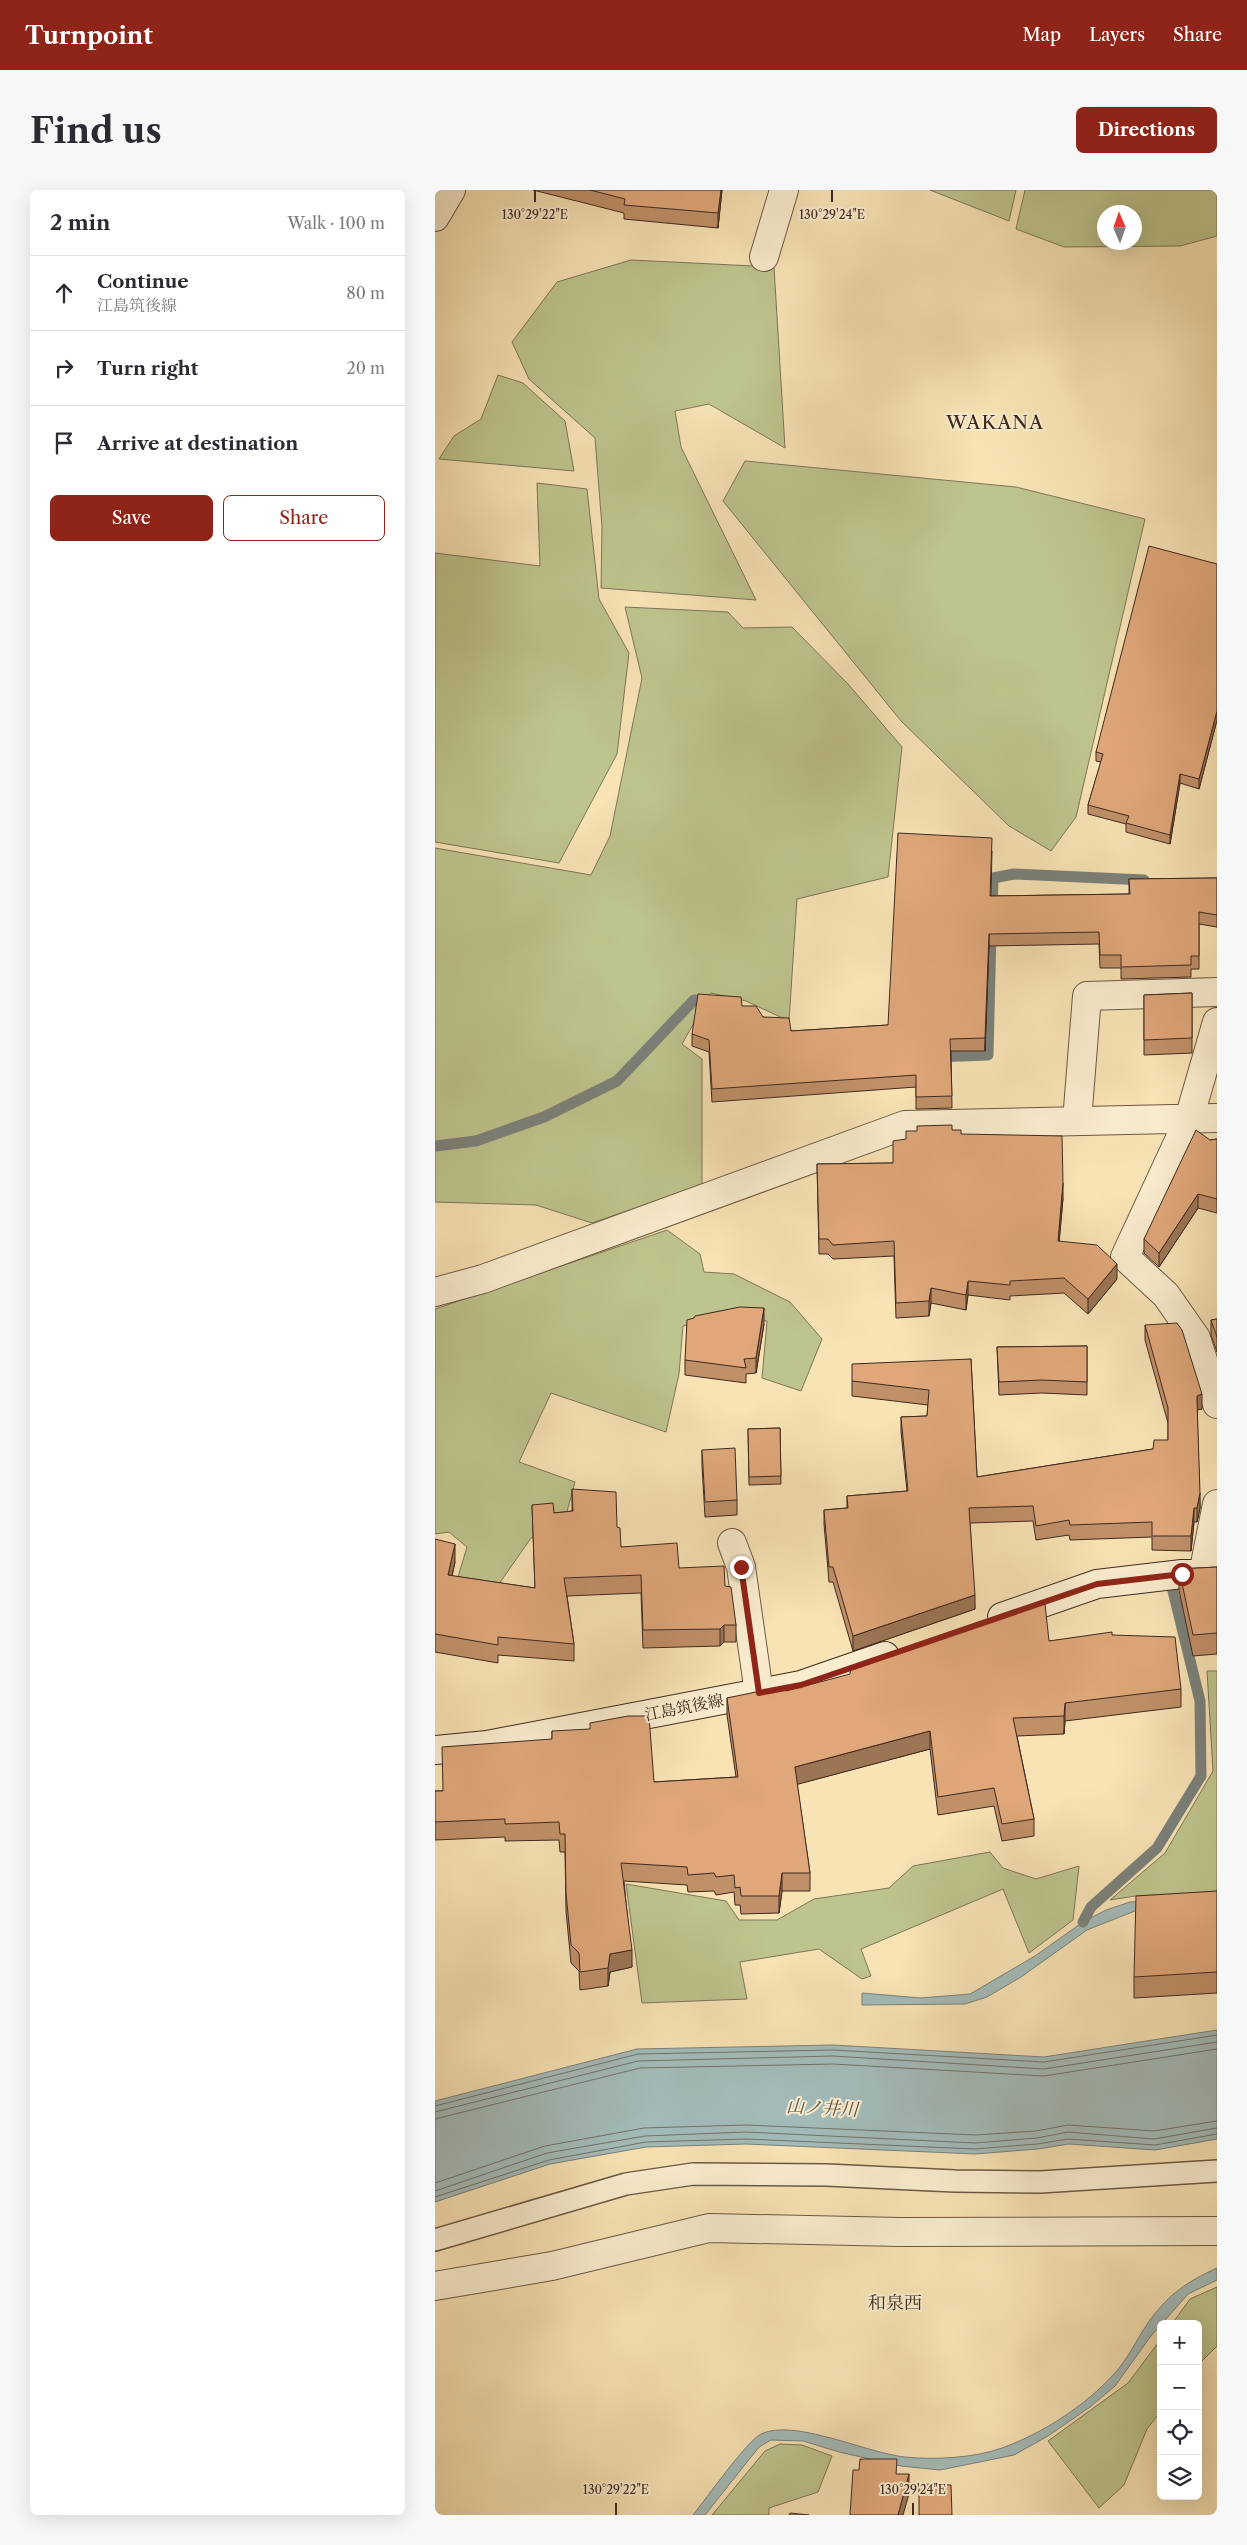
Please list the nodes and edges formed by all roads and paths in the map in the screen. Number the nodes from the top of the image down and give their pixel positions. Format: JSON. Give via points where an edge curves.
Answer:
{"nodes":[{"id":1,"x":451,"y":190,"type":"edge"},
{"id":2,"x":784,"y":190,"type":"edge"},
{"id":3,"x":435,"y":217,"type":"edge"},
{"id":4,"x":764,"y":257,"type":"dead end"},
{"id":5,"x":1217,"y":992,"type":"edge"},
{"id":6,"x":1217,"y":1022,"type":"edge"},
{"id":7,"x":1217,"y":1118,"type":"edge"},
{"id":8,"x":1189,"y":1119,"type":"junction"},
{"id":9,"x":1077,"y":1121,"type":"junction"},
{"id":10,"x":435,"y":1292,"type":"edge"},
{"id":11,"x":1217,"y":1404,"type":"edge"},
{"id":12,"x":1217,"y":1504,"type":"edge"},
{"id":13,"x":731,"y":1544,"type":"dead end"},
{"id":14,"x":1210,"y":1574,"type":"edge"},
{"id":15,"x":977,"y":1625,"type":"edge"},
{"id":16,"x":912,"y":1647,"type":"edge"},
{"id":17,"x":759,"y":1693,"type":"junction"},
{"id":18,"x":435,"y":1750,"type":"edge"},
{"id":19,"x":1217,"y":2171,"type":"edge"},
{"id":20,"x":1217,"y":2230,"type":"edge"},
{"id":21,"x":435,"y":2240,"type":"edge"},
{"id":22,"x":435,"y":2286,"type":"edge"}],
"edges":[{"from":1,"to":3,"type":"street"},
{"from":2,"to":4,"type":"street"},
{"from":5,"to":9,"type":"street","via":[[1087,996]]},
{"from":6,"to":8,"type":"street"},
{"from":7,"to":8,"type":"street"},
{"from":8,"to":9,"type":"street"},
{"from":8,"to":11,"type":"street","via":[[1125,1258],[1166,1296],[1196,1338]]},
{"from":9,"to":10,"type":"street","via":[[905,1124],[483,1279]]},
{"from":12,"to":14,"type":"street"},
{"from":13,"to":17,"type":"street","via":[[741,1567]]},
{"from":14,"to":15,"type":"street","via":[[1097,1584]]},
{"from":16,"to":17,"type":"street","name":"江島筑後線","via":[[801,1685]]},
{"from":17,"to":18,"type":"street","name":"江島筑後線","via":[[487,1745]]},
{"from":19,"to":21,"type":"lane","via":[[1040,2182],[693,2174],[626,2184]]},
{"from":20,"to":22,"type":"street","via":[[900,2232],[709,2228],[552,2266]]}]}
